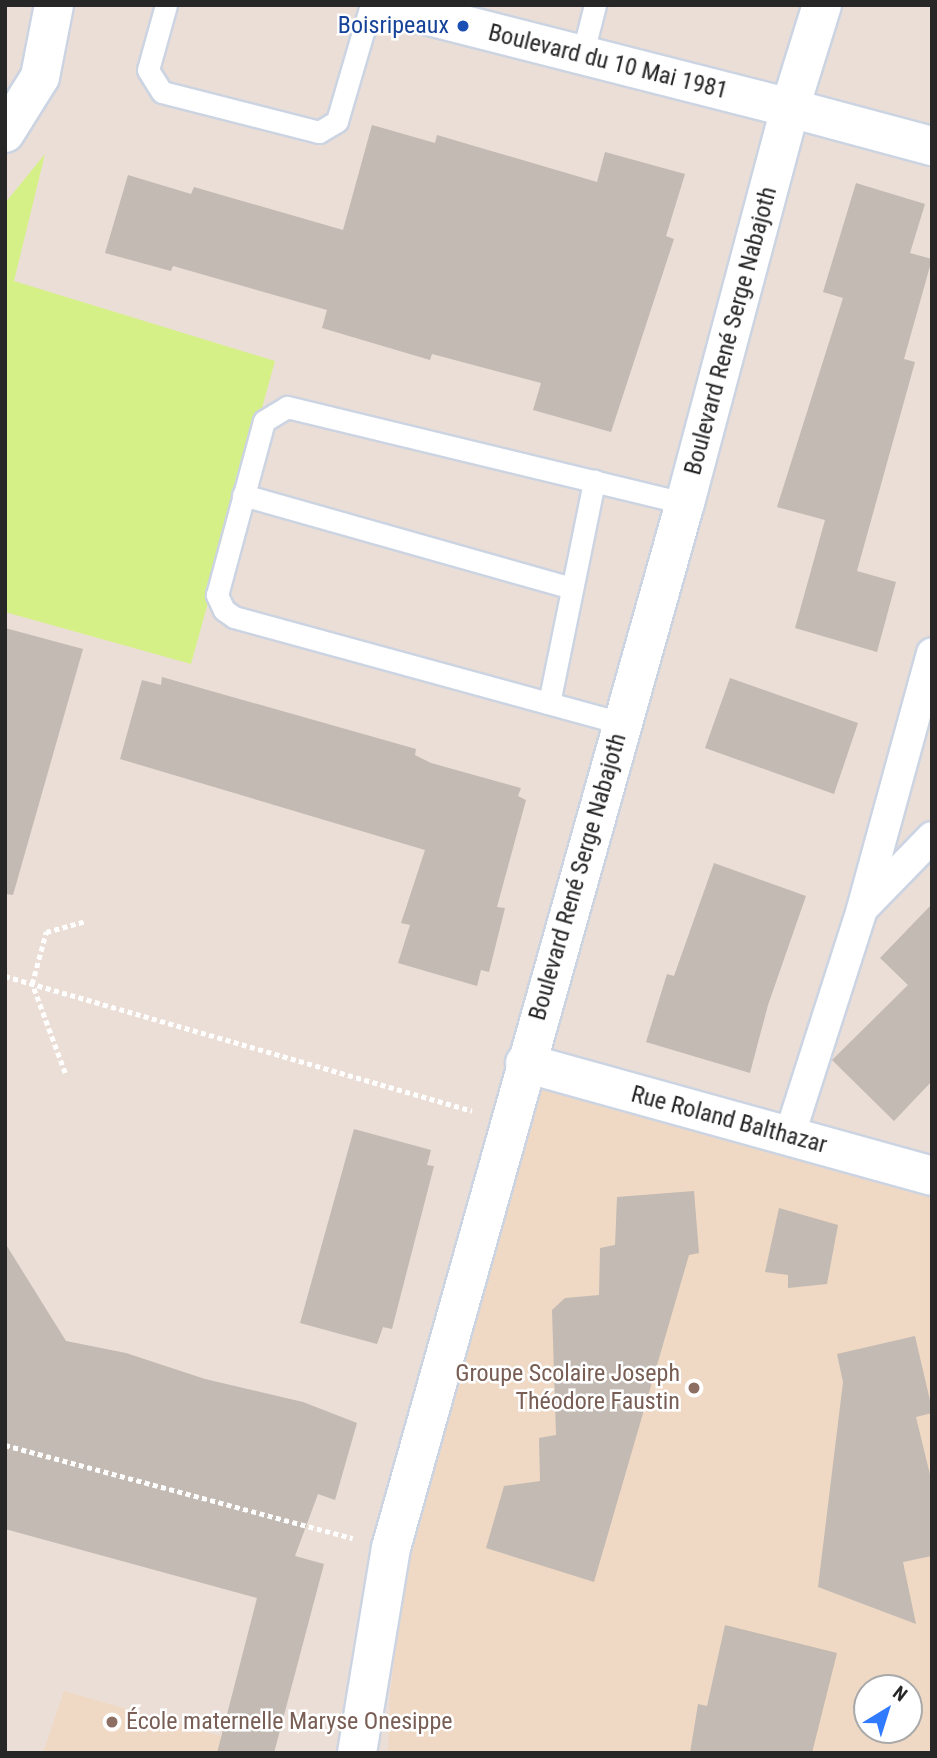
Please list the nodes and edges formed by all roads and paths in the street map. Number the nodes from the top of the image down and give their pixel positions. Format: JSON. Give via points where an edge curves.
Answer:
{"nodes":[{"id":1,"x":54,"y":5,"type":"edge"},
{"id":2,"x":166,"y":5,"type":"edge"},
{"id":3,"x":371,"y":5,"type":"edge"},
{"id":4,"x":386,"y":5,"type":"edge"},
{"id":5,"x":595,"y":5,"type":"edge"},
{"id":6,"x":822,"y":5,"type":"edge"},
{"id":7,"x":582,"y":57,"type":"junction"},
{"id":8,"x":790,"y":108,"type":"junction"},
{"id":9,"x":5,"y":133,"type":"edge"},
{"id":10,"x":932,"y":146,"type":"edge"},
{"id":11,"x":594,"y":481,"type":"junction"},
{"id":12,"x":243,"y":495,"type":"junction"},
{"id":13,"x":685,"y":503,"type":"junction"},
{"id":14,"x":572,"y":589,"type":"junction"},
{"id":15,"x":932,"y":653,"type":"edge"},
{"id":16,"x":549,"y":703,"type":"junction"},
{"id":17,"x":621,"y":723,"type":"junction"},
{"id":18,"x":932,"y":837,"type":"edge"},
{"id":19,"x":862,"y":909,"type":"junction"},
{"id":20,"x":86,"y":921,"type":"dead end"},
{"id":21,"x":5,"y":976,"type":"edge"},
{"id":22,"x":32,"y":984,"type":"junction"},
{"id":23,"x":525,"y":1063,"type":"junction"},
{"id":24,"x":65,"y":1073,"type":"dead end"},
{"id":25,"x":509,"y":1122,"type":"junction"},
{"id":26,"x":789,"y":1136,"type":"junction"},
{"id":27,"x":932,"y":1176,"type":"edge"},
{"id":28,"x":5,"y":1445,"type":"edge"},
{"id":29,"x":390,"y":1548,"type":"junction"},
{"id":30,"x":357,"y":1753,"type":"edge"}],
"edges":[{"from":1,"to":9,"type":"street","via":[[40,77]]},
{"from":2,"to":3,"type":"lane","via":[[148,70],[162,92],[319,132],[337,121]]},
{"from":4,"to":7,"type":"street","name":"Boulevard du 10 Mai 1981"},
{"from":5,"to":7,"type":"lane"},
{"from":6,"to":8,"type":"street","name":"Boulevard René Serge Nabajoth"},
{"from":7,"to":8,"type":"street","name":"Boulevard du 10 Mai 1981"},
{"from":8,"to":10,"type":"street","name":"Boulevard du 10 Mai 1981"},
{"from":8,"to":13,"type":"street","name":"Boulevard René Serge Nabajoth"},
{"from":11,"to":12,"type":"lane","via":[[287,407],[264,421]]},
{"from":11,"to":13,"type":"lane"},
{"from":11,"to":14,"type":"lane"},
{"from":12,"to":14,"type":"lane"},
{"from":12,"to":16,"type":"lane","via":[[217,595],[233,617]]},
{"from":13,"to":17,"type":"street","name":"Boulevard René Serge Nabajoth"},
{"from":14,"to":16,"type":"lane"},
{"from":15,"to":19,"type":"street"},
{"from":16,"to":17,"type":"lane"},
{"from":17,"to":23,"type":"street","name":"Boulevard René Serge Nabajoth"},
{"from":18,"to":19,"type":"street"},
{"from":19,"to":26,"type":"street"},
{"from":20,"to":22,"type":"path","via":[[46,932]]},
{"from":21,"to":22,"type":"path"},
{"from":22,"to":24,"type":"path"},
{"from":22,"to":25,"type":"path"},
{"from":23,"to":25,"type":"street","name":"Boulevard René Serge Nabajoth"},
{"from":23,"to":26,"type":"street","name":"Rue Roland Balthazar"},
{"from":25,"to":29,"type":"street","name":"Boulevard René Serge Nabajoth"},
{"from":26,"to":27,"type":"street","name":"Rue Roland Balthazar"},
{"from":28,"to":29,"type":"path"},
{"from":29,"to":30,"type":"street","name":"Boulevard René Serge Nabajoth"}]}
